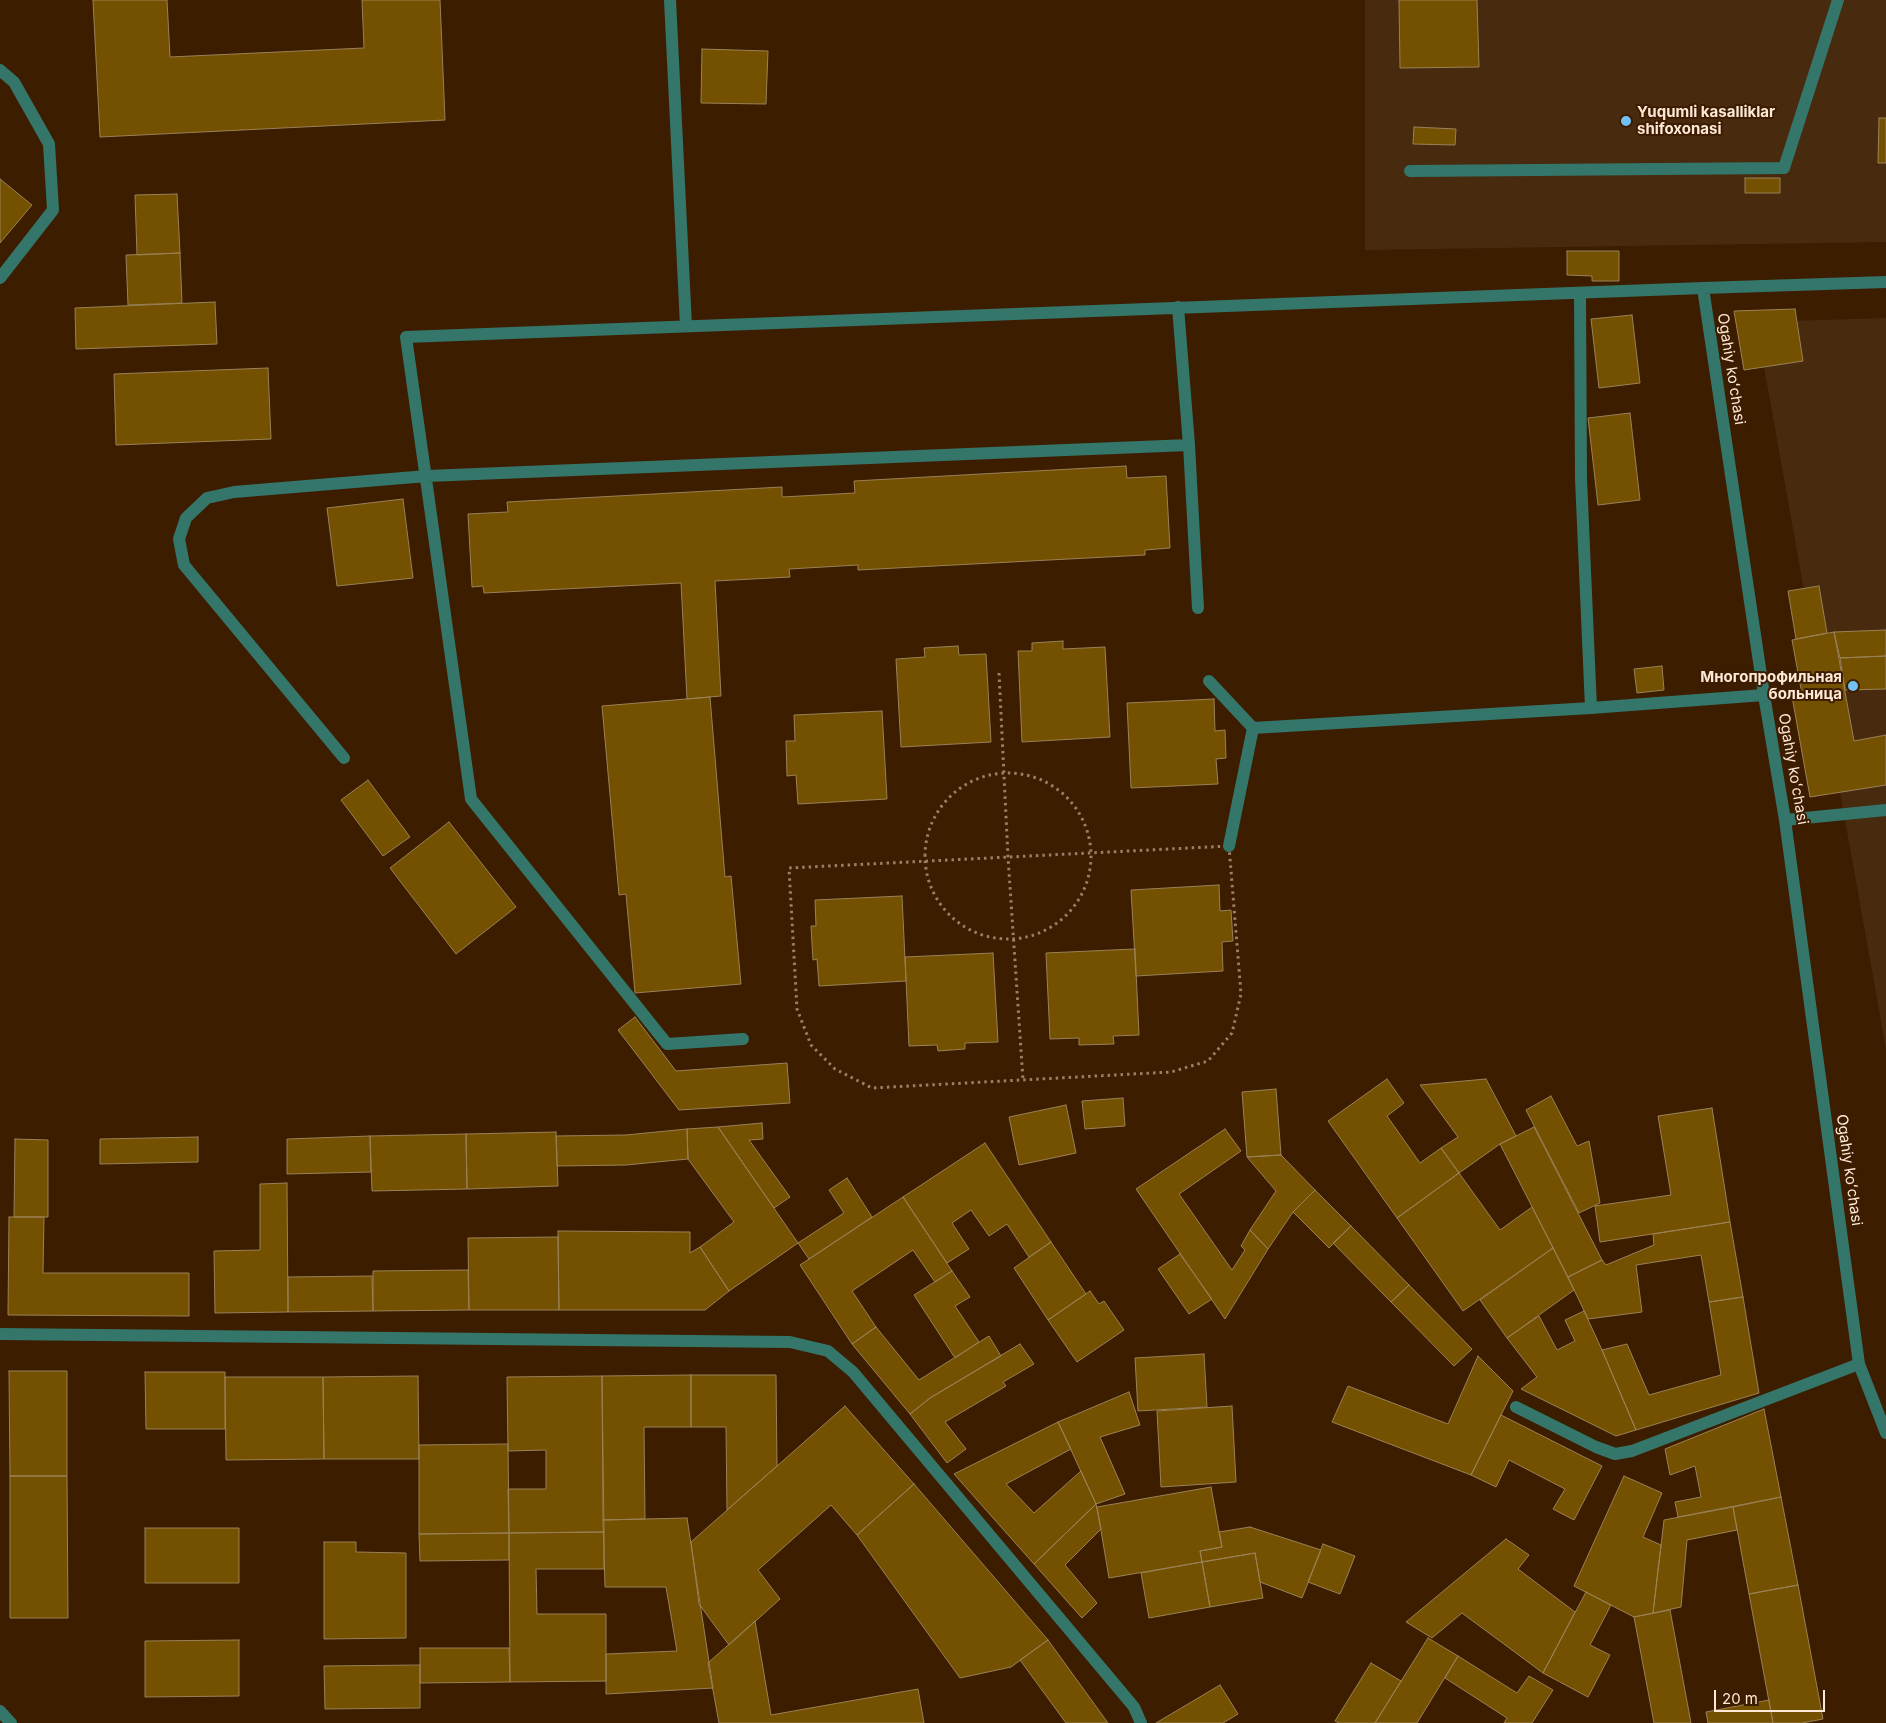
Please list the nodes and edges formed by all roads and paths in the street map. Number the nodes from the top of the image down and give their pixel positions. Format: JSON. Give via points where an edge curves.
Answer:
{"nodes":[{"id":1,"x":670,"y":0,"type":"edge"},
{"id":2,"x":1838,"y":0,"type":"edge"},
{"id":3,"x":0,"y":70,"type":"edge"},
{"id":4,"x":1410,"y":171,"type":"dead end"},
{"id":5,"x":0,"y":278,"type":"edge"},
{"id":6,"x":1886,"y":282,"type":"edge"},
{"id":7,"x":1703,"y":288,"type":"junction"},
{"id":8,"x":1580,"y":293,"type":"junction"},
{"id":9,"x":1178,"y":307,"type":"junction"},
{"id":10,"x":686,"y":326,"type":"junction"},
{"id":11,"x":1189,"y":445,"type":"junction"},
{"id":12,"x":427,"y":476,"type":"junction"},
{"id":13,"x":1198,"y":608,"type":"dead end"},
{"id":14,"x":999,"y":673,"type":"dead end"},
{"id":15,"x":1209,"y":681,"type":"dead end"},
{"id":16,"x":1764,"y":696,"type":"junction"},
{"id":17,"x":1591,"y":708,"type":"junction"},
{"id":18,"x":1253,"y":728,"type":"junction"},
{"id":19,"x":344,"y":758,"type":"dead end"},
{"id":20,"x":1004,"y":773,"type":"junction"},
{"id":21,"x":1886,"y":810,"type":"edge"},
{"id":22,"x":1785,"y":820,"type":"junction"},
{"id":23,"x":1229,"y":846,"type":"junction"},
{"id":24,"x":1092,"y":852,"type":"junction"},
{"id":25,"x":1008,"y":857,"type":"junction"},
{"id":26,"x":925,"y":861,"type":"junction"},
{"id":27,"x":1014,"y":938,"type":"junction"},
{"id":28,"x":743,"y":1039,"type":"dead end"},
{"id":29,"x":1023,"y":1080,"type":"junction"},
{"id":30,"x":0,"y":1334,"type":"edge"},
{"id":31,"x":1859,"y":1364,"type":"junction"},
{"id":32,"x":1516,"y":1407,"type":"dead end"},
{"id":33,"x":1886,"y":1433,"type":"edge"},
{"id":34,"x":0,"y":1711,"type":"edge"},
{"id":35,"x":11,"y":1723,"type":"edge"},
{"id":36,"x":1141,"y":1723,"type":"edge"}],
"edges":[{"from":1,"to":10,"type":"street"},
{"from":2,"to":4,"type":"street","via":[[1784,168]]},
{"from":3,"to":5,"type":"street","via":[[14,82],[49,144],[53,210]]},
{"from":6,"to":7,"type":"street"},
{"from":7,"to":8,"type":"street"},
{"from":7,"to":16,"type":"street","name":"Ogahiy koʻchasi"},
{"from":8,"to":9,"type":"street"},
{"from":8,"to":17,"type":"street","via":[[1581,478]]},
{"from":9,"to":10,"type":"street"},
{"from":9,"to":11,"type":"street"},
{"from":10,"to":12,"type":"street","via":[[406,337]]},
{"from":11,"to":12,"type":"street"},
{"from":11,"to":13,"type":"street"},
{"from":12,"to":19,"type":"street","via":[[234,492],[207,498],[186,518],[179,539],[184,565]]},
{"from":12,"to":28,"type":"street","via":[[471,799],[668,1044]]},
{"from":14,"to":20,"type":"path"},
{"from":15,"to":18,"type":"street"},
{"from":16,"to":17,"type":"street"},
{"from":16,"to":22,"type":"street","name":"Ogahiy koʻchasi"},
{"from":17,"to":18,"type":"street"},
{"from":18,"to":23,"type":"street"},
{"from":20,"to":24,"type":"path","via":[[1030,776],[1054,786],[1074,804],[1087,827]]},
{"from":20,"to":25,"type":"path"},
{"from":20,"to":26,"type":"path","via":[[978,778],[956,791],[938,811],[928,835]]},
{"from":21,"to":22,"type":"street"},
{"from":22,"to":31,"type":"street","name":"Ogahiy koʻchasi"},
{"from":23,"to":24,"type":"path"},
{"from":23,"to":29,"type":"path","via":[[1241,994],[1232,1034],[1208,1061],[1171,1072]]},
{"from":24,"to":25,"type":"path"},
{"from":24,"to":27,"type":"path","via":[[1088,881],[1074,906],[1054,926],[1027,937]]},
{"from":25,"to":26,"type":"path"},
{"from":25,"to":27,"type":"path"},
{"from":26,"to":27,"type":"path","via":[[931,889],[947,913],[970,930],[998,939]]},
{"from":26,"to":29,"type":"path","via":[[789,868],[797,1009],[811,1045],[836,1070],[872,1088]]},
{"from":27,"to":29,"type":"path"},
{"from":30,"to":36,"type":"street","via":[[790,1342],[828,1351],[853,1372],[1134,1707]]},
{"from":31,"to":32,"type":"street","via":[[1632,1451],[1615,1454]]},
{"from":31,"to":33,"type":"street","name":"Ogahiy koʻchasi"},
{"from":34,"to":35,"type":"street"}]}
